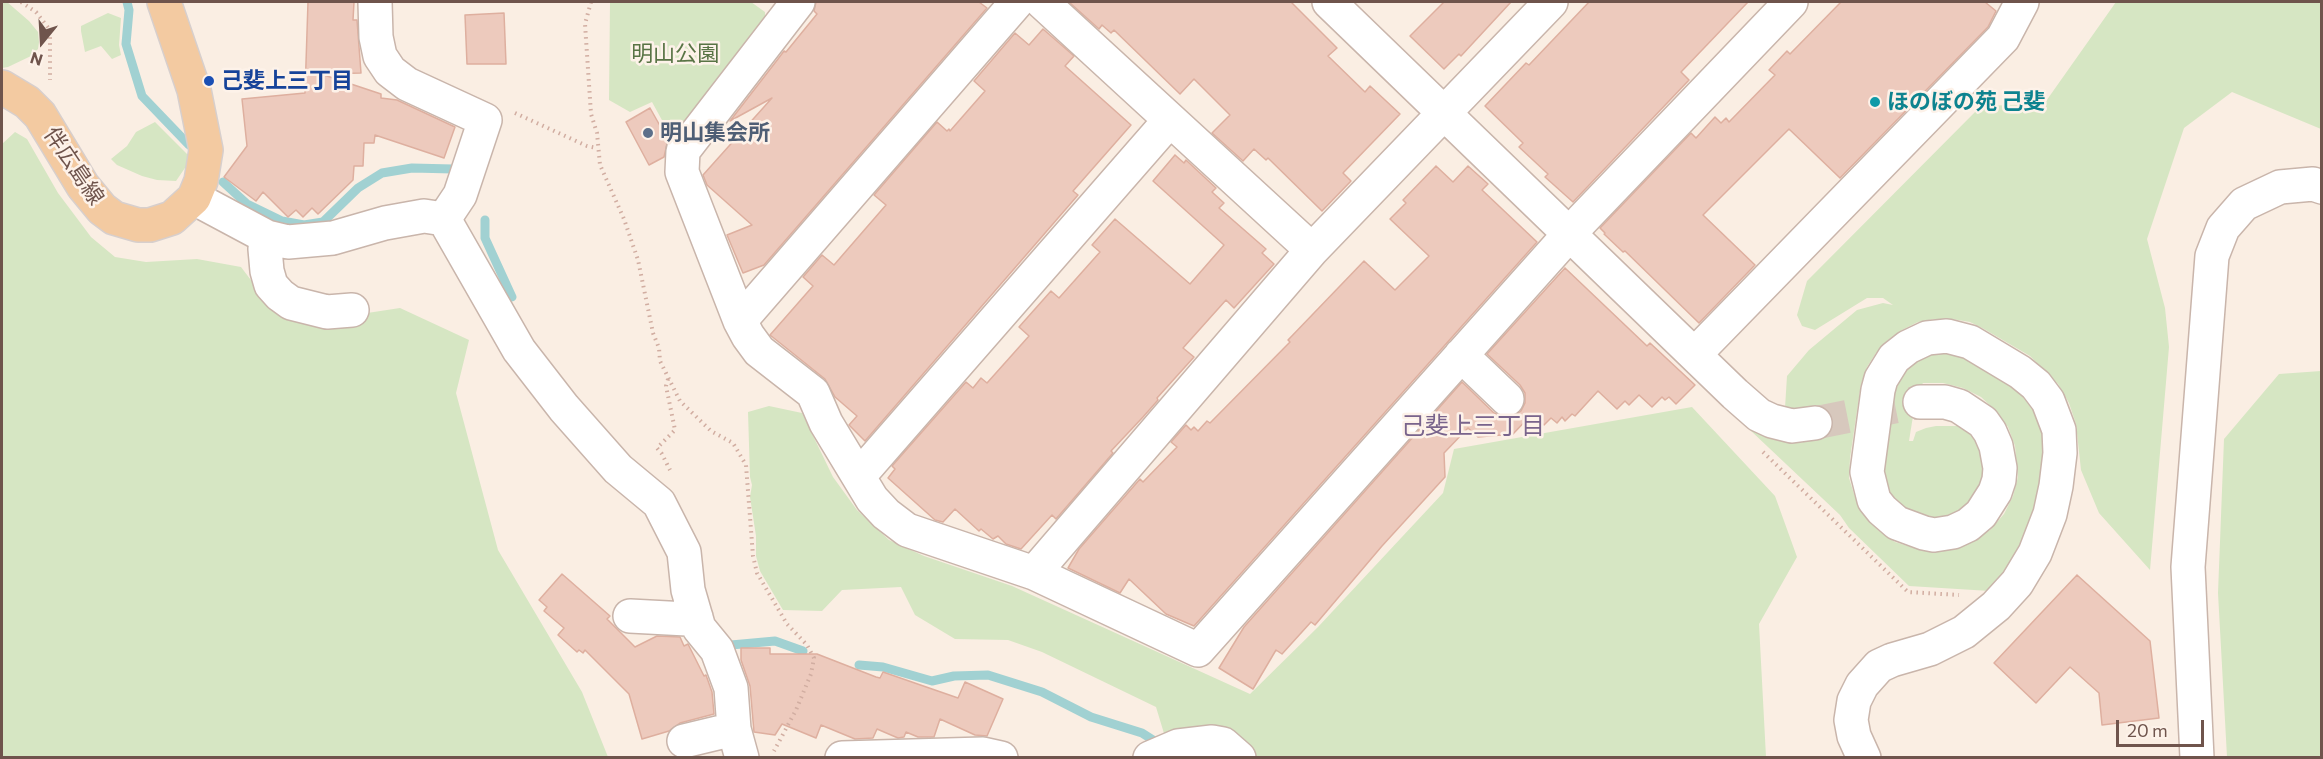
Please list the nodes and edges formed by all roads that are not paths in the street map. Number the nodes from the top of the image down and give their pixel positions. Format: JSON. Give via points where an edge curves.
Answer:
{"nodes":[{"id":1,"x":164,"y":2,"type":"edge"},
{"id":2,"x":375,"y":2,"type":"edge"},
{"id":3,"x":1017,"y":2,"type":"edge"},
{"id":4,"x":1042,"y":2,"type":"edge"},
{"id":5,"x":1329,"y":2,"type":"edge"},
{"id":6,"x":1551,"y":2,"type":"edge"},
{"id":7,"x":1791,"y":2,"type":"edge"},
{"id":8,"x":2018,"y":4,"type":"edge"},
{"id":9,"x":783,"y":7,"type":"edge"},
{"id":10,"x":2,"y":87,"type":"edge"},
{"id":11,"x":1443,"y":111,"type":"junction"},
{"id":12,"x":1169,"y":121,"type":"junction"},
{"id":13,"x":2322,"y":187,"type":"edge"},
{"id":14,"x":194,"y":198,"type":"junction"},
{"id":15,"x":444,"y":219,"type":"junction"},
{"id":16,"x":1570,"y":234,"type":"junction"},
{"id":17,"x":267,"y":237,"type":"junction"},
{"id":18,"x":1312,"y":250,"type":"junction"},
{"id":19,"x":352,"y":310,"type":"dead end"},
{"id":20,"x":740,"y":321,"type":"junction"},
{"id":21,"x":1695,"y":354,"type":"junction"},
{"id":22,"x":1461,"y":355,"type":"junction"},
{"id":23,"x":1507,"y":399,"type":"dead end"},
{"id":24,"x":1920,"y":402,"type":"tunnel mouth"},
{"id":25,"x":1815,"y":423,"type":"tunnel mouth"},
{"id":26,"x":859,"y":476,"type":"junction"},
{"id":27,"x":1034,"y":573,"type":"junction"},
{"id":28,"x":630,"y":616,"type":"dead end"},
{"id":29,"x":696,"y":617,"type":"junction"},
{"id":30,"x":684,"y":741,"type":"dead end"},
{"id":31,"x":738,"y":743,"type":"edge"},
{"id":32,"x":842,"y":758,"type":"edge"},
{"id":33,"x":1001,"y":758,"type":"edge"},
{"id":34,"x":1150,"y":758,"type":"edge"},
{"id":35,"x":1239,"y":758,"type":"edge"},
{"id":36,"x":1864,"y":758,"type":"edge"},
{"id":37,"x":2197,"y":758,"type":"edge"}],
"edges":[{"from":1,"to":14,"type":"main road","via":[[194,90],[204,135],[204,165]]},
{"from":2,"to":15,"type":"street","via":[[376,37],[390,71],[407,84],[484,120],[460,195]]},
{"from":3,"to":20,"type":"street"},
{"from":4,"to":12,"type":"street"},
{"from":5,"to":11,"type":"street"},
{"from":6,"to":11,"type":"street"},
{"from":7,"to":16,"type":"street"},
{"from":8,"to":21,"type":"street","via":[[2002,38]]},
{"from":9,"to":20,"type":"street","via":[[683,151],[682,171]]},
{"from":10,"to":14,"type":"main road","name":"伴広島線","via":[[34,108],[91,197],[114,218],[138,225],[163,222],[179,214]]},
{"from":11,"to":16,"type":"street"},
{"from":11,"to":18,"type":"street"},
{"from":12,"to":18,"type":"street"},
{"from":12,"to":26,"type":"street"},
{"from":13,"to":37,"type":"street","via":[[2280,187],[2244,204],[2223,228],[2212,256],[2188,567]]},
{"from":14,"to":17,"type":"street"},
{"from":15,"to":17,"type":"street","via":[[424,216],[306,242]]},
{"from":15,"to":29,"type":"street","via":[[519,350],[618,469],[659,502],[684,552]]},
{"from":16,"to":21,"type":"street"},
{"from":16,"to":22,"type":"street"},
{"from":17,"to":19,"type":"street","via":[[267,271],[271,285],[280,295],[291,303],[318,310]]},
{"from":18,"to":27,"type":"street"},
{"from":20,"to":26,"type":"street","via":[[759,351],[813,393],[826,423]]},
{"from":21,"to":25,"type":"street","via":[[1759,415],[1792,426]]},
{"from":22,"to":23,"type":"street"},
{"from":22,"to":27,"type":"street","via":[[1198,650]]},
{"from":24,"to":36,"type":"street","via":[[1959,406],[1983,422],[1996,446],[1999,480],[1981,514],[1953,532],[1934,535],[1897,523],[1878,505],[1867,472],[1878,390],[1894,358],[1927,338],[1947,336],[1970,342],[2036,385],[2048,401],[2059,430],[2056,486],[2035,553],[2017,583],[1996,606],[1965,632],[1879,666],[1862,685],[1851,720]]},
{"from":26,"to":27,"type":"street","via":[[872,499],[907,530]]},
{"from":28,"to":29,"type":"street"},
{"from":29,"to":31,"type":"street","via":[[699,628],[717,650],[731,688]]},
{"from":30,"to":31,"type":"street"},
{"from":32,"to":33,"type":"street","via":[[983,753]]},
{"from":34,"to":35,"type":"street","via":[[1178,746],[1212,741]]}]}
